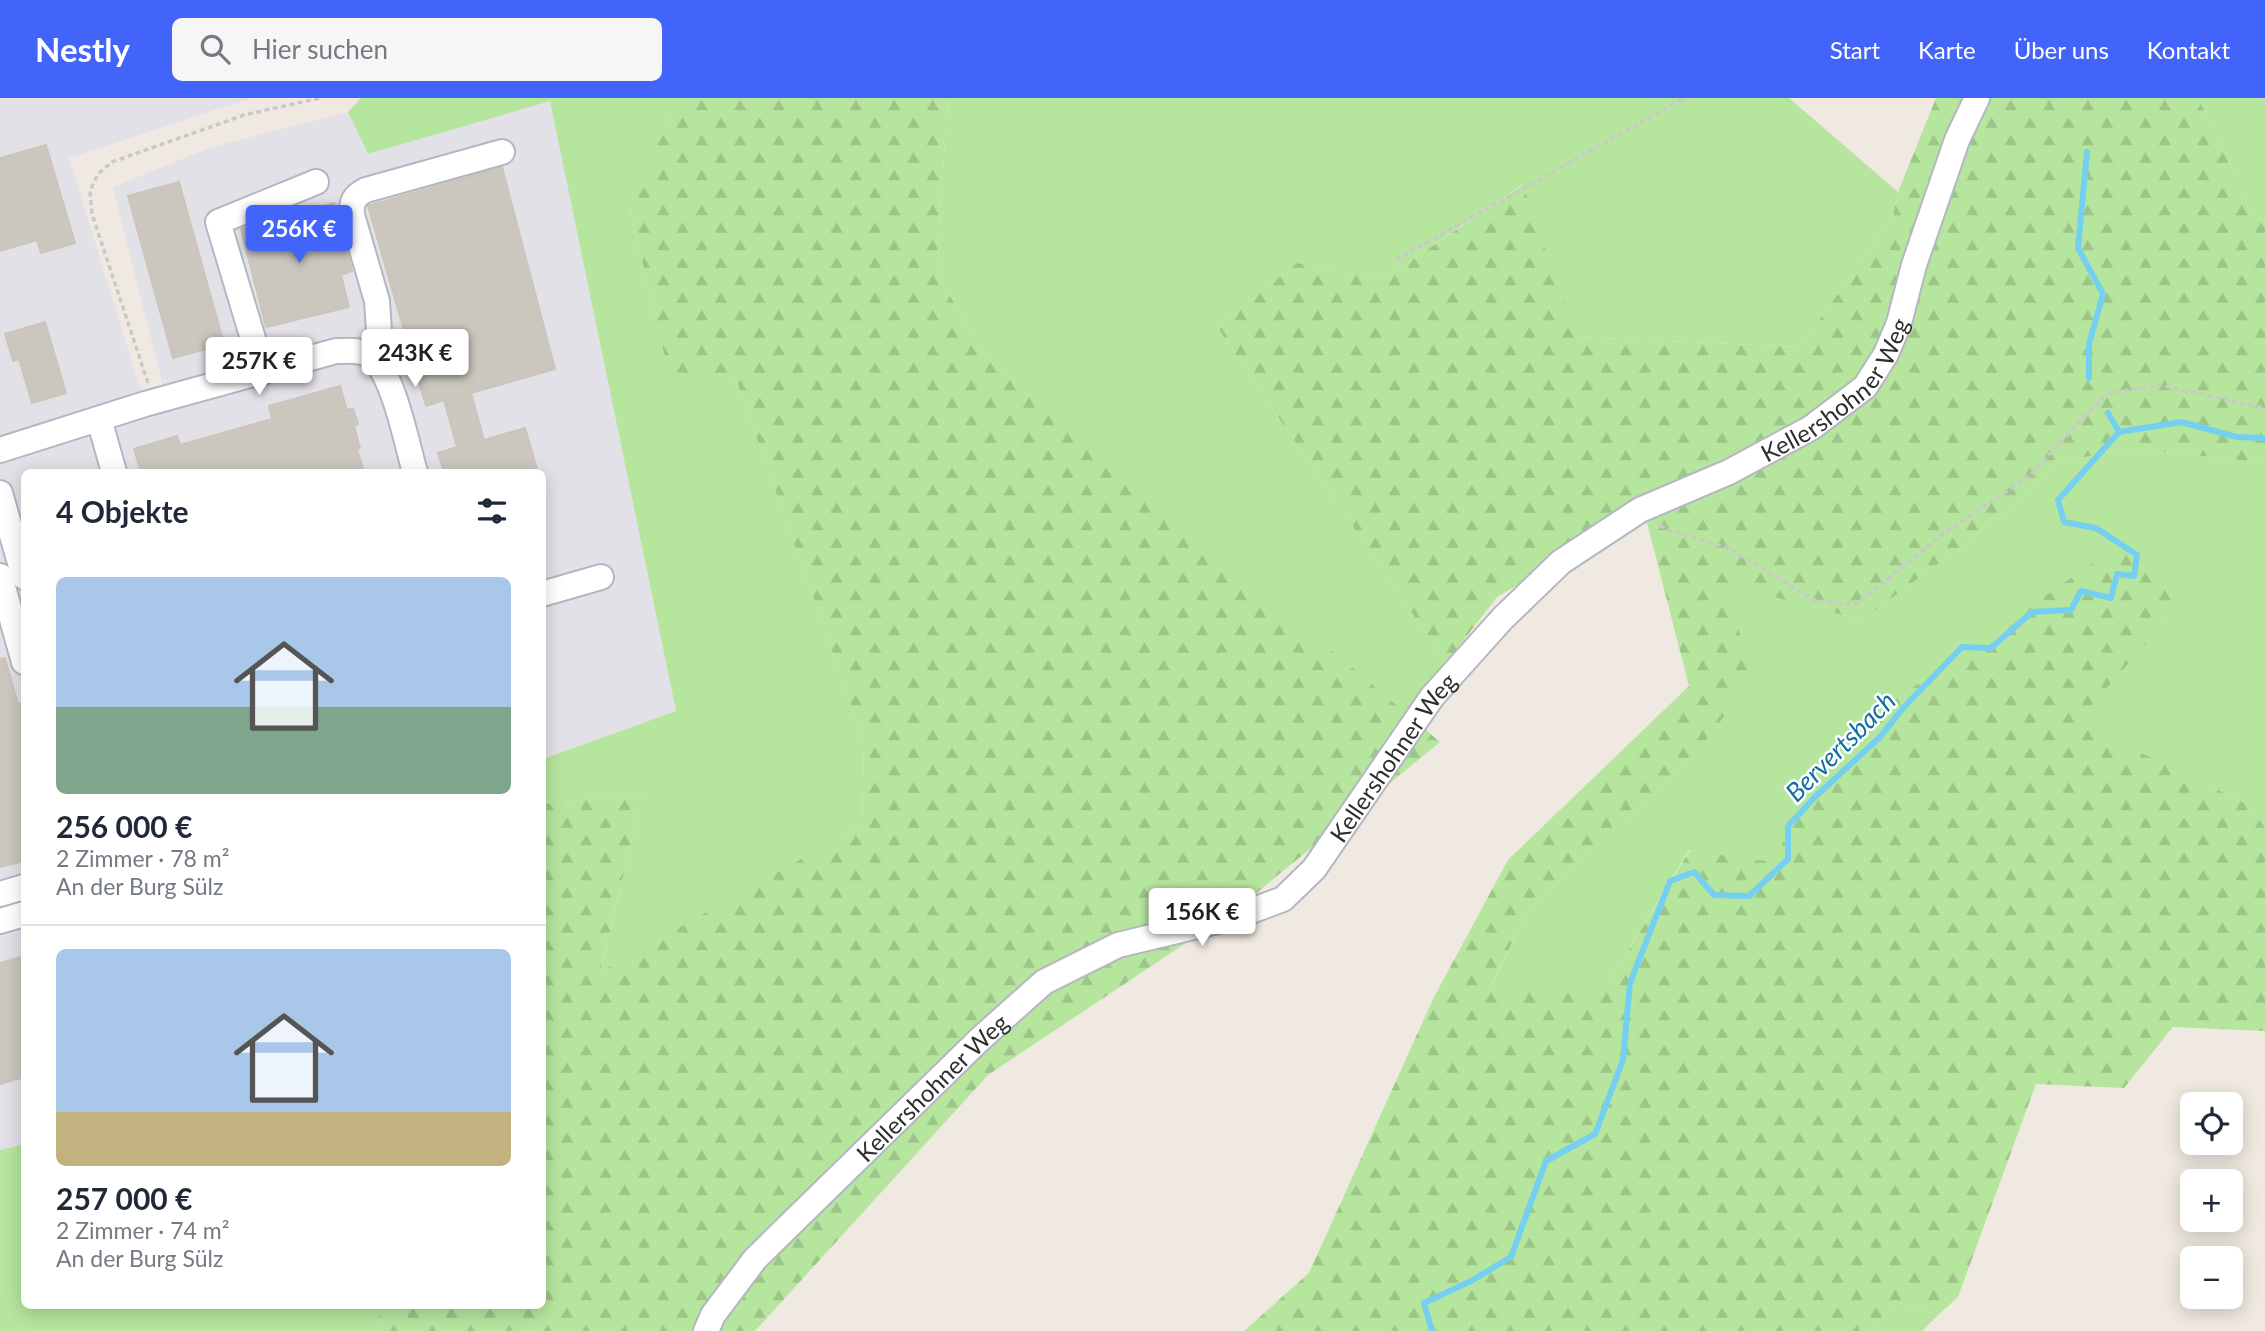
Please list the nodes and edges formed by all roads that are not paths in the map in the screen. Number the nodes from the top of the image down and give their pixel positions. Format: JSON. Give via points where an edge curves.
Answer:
{"nodes":[{"id":1,"x":1977,"y":98,"type":"edge"},
{"id":2,"x":502,"y":152,"type":"dead end"},
{"id":3,"x":316,"y":182,"type":"dead end"},
{"id":4,"x":373,"y":357,"type":"junction"},
{"id":5,"x":263,"y":372,"type":"junction"},
{"id":6,"x":99,"y":419,"type":"junction"},
{"id":7,"x":0,"y":450,"type":"edge"},
{"id":8,"x":113,"y":469,"type":"edge"},
{"id":9,"x":414,"y":469,"type":"edge"},
{"id":10,"x":0,"y":493,"type":"edge"},
{"id":11,"x":21,"y":566,"type":"edge"},
{"id":12,"x":0,"y":576,"type":"edge"},
{"id":13,"x":601,"y":577,"type":"dead end"},
{"id":14,"x":546,"y":593,"type":"edge"},
{"id":15,"x":21,"y":651,"type":"edge"},
{"id":16,"x":21,"y":888,"type":"edge"},
{"id":17,"x":0,"y":894,"type":"edge"},
{"id":18,"x":21,"y":915,"type":"edge"},
{"id":19,"x":0,"y":921,"type":"edge"},
{"id":20,"x":706,"y":1331,"type":"edge"}],
"edges":[{"from":1,"to":20,"type":"street","name":"Kellershohner Weg","via":[[1952,152],[1899,323],[1865,387],[1811,428],[1729,472],[1640,510],[1561,562],[1432,697],[1314,869],[1283,899],[1235,917],[1118,945],[1044,982],[755,1258]]},
{"from":2,"to":4,"type":"street","via":[[357,194],[351,204],[352,215],[377,301],[379,331]]},
{"from":3,"to":5,"type":"street","via":[[218,222]]},
{"from":4,"to":5,"type":"street","via":[[358,351],[336,351]]},
{"from":4,"to":9,"type":"street","via":[[391,390]]},
{"from":5,"to":6,"type":"street"},
{"from":6,"to":7,"type":"street"},
{"from":6,"to":8,"type":"street"},
{"from":10,"to":11,"type":"street"},
{"from":12,"to":15,"type":"street"},
{"from":13,"to":14,"type":"street"},
{"from":16,"to":17,"type":"street"},
{"from":18,"to":19,"type":"street"}]}
